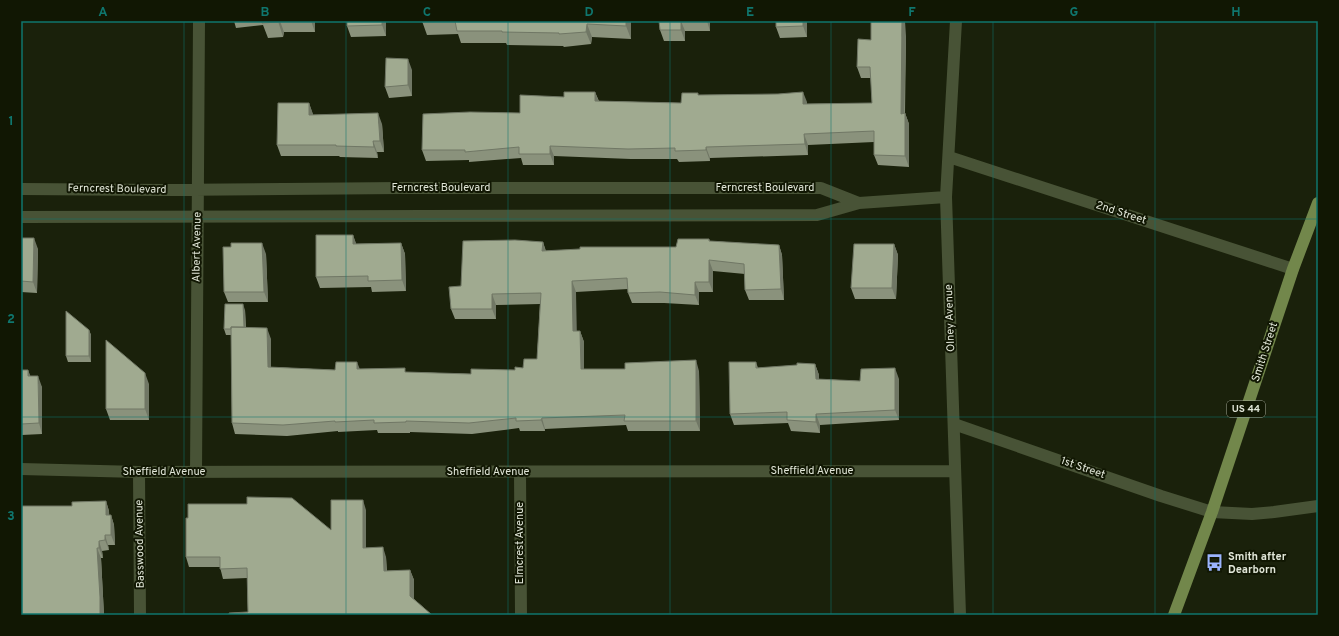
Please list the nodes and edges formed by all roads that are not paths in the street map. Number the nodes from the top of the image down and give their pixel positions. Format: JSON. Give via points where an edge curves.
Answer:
{"nodes":[{"id":1,"x":199,"y":21,"type":"edge"},
{"id":2,"x":956,"y":21,"type":"edge"},
{"id":3,"x":948,"y":157,"type":"junction"},
{"id":4,"x":21,"y":189,"type":"edge"},
{"id":5,"x":198,"y":189,"type":"junction"},
{"id":6,"x":946,"y":197,"type":"junction"},
{"id":7,"x":859,"y":202,"type":"junction"},
{"id":8,"x":1318,"y":203,"type":"edge"},
{"id":9,"x":198,"y":216,"type":"junction"},
{"id":10,"x":21,"y":217,"type":"edge"},
{"id":11,"x":1293,"y":269,"type":"junction"},
{"id":12,"x":954,"y":424,"type":"junction"},
{"id":13,"x":21,"y":469,"type":"edge"},
{"id":14,"x":954,"y":471,"type":"junction"},
{"id":15,"x":139,"y":472,"type":"junction"},
{"id":16,"x":196,"y":472,"type":"junction"},
{"id":17,"x":520,"y":472,"type":"junction"},
{"id":18,"x":1318,"y":506,"type":"edge"},
{"id":19,"x":1212,"y":512,"type":"junction"},
{"id":20,"x":140,"y":615,"type":"edge"},
{"id":21,"x":520,"y":615,"type":"edge"},
{"id":22,"x":960,"y":615,"type":"edge"},
{"id":23,"x":1174,"y":615,"type":"edge"}],
"edges":[{"from":1,"to":5,"type":"street","name":"Albert Avenue"},
{"from":2,"to":3,"type":"street","name":"Olney Avenue"},
{"from":3,"to":6,"type":"street","name":"Olney Avenue"},
{"from":3,"to":11,"type":"street","name":"2nd Street"},
{"from":4,"to":5,"type":"street","name":"Ferncrest Boulevard"},
{"from":5,"to":7,"type":"street","name":"Ferncrest Boulevard","via":[[821,188]]},
{"from":5,"to":9,"type":"street","name":"Albert Avenue"},
{"from":6,"to":7,"type":"street","name":"Ferncrest Boulevard"},
{"from":6,"to":12,"type":"street","name":"Olney Avenue"},
{"from":7,"to":9,"type":"street","name":"Ferncrest Boulevard","via":[[817,215]]},
{"from":8,"to":11,"type":"main road","name":"Smith Street","number":"US 44"},
{"from":9,"to":10,"type":"street","name":"Ferncrest Boulevard"},
{"from":9,"to":16,"type":"street","name":"Albert Avenue"},
{"from":11,"to":19,"type":"main road","name":"Smith Street","number":"US 44"},
{"from":12,"to":14,"type":"street","name":"Olney Avenue"},
{"from":12,"to":19,"type":"street","name":"1st Street"},
{"from":13,"to":15,"type":"street","name":"Sheffield Avenue"},
{"from":14,"to":17,"type":"street","name":"Sheffield Avenue"},
{"from":14,"to":22,"type":"street","name":"Olney Avenue"},
{"from":15,"to":16,"type":"street","name":"Sheffield Avenue"},
{"from":15,"to":20,"type":"street","name":"Basswood Avenue"},
{"from":16,"to":17,"type":"street","name":"Sheffield Avenue"},
{"from":17,"to":21,"type":"street","name":"Elmcrest Avenue"},
{"from":18,"to":19,"type":"street","name":"1st Street","via":[[1252,514]]},
{"from":19,"to":23,"type":"main road","name":"Smith Street","number":"US 44"}]}
